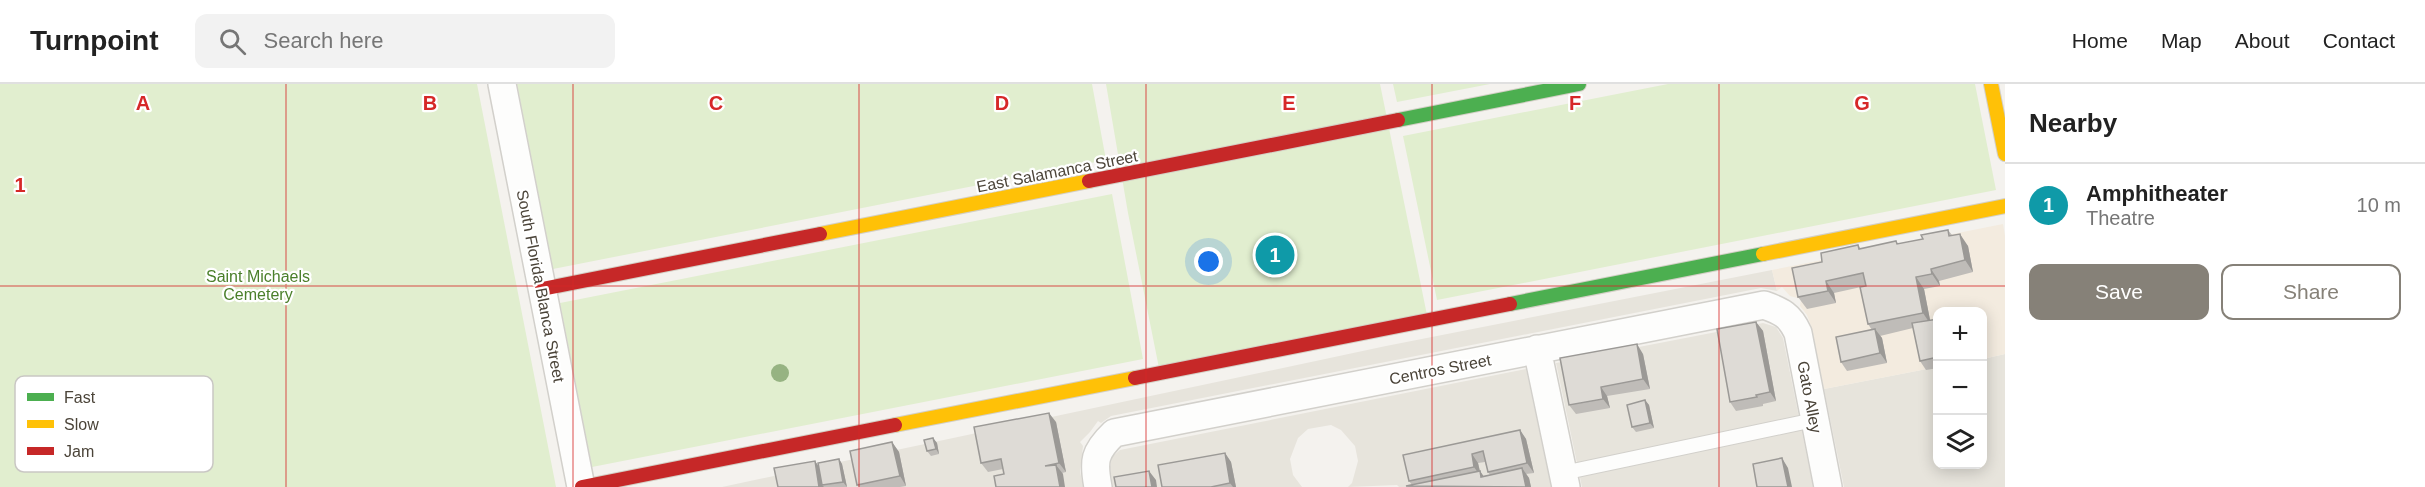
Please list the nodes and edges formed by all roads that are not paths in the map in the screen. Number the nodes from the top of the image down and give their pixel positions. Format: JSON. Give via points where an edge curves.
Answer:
{"nodes":[{"id":1,"x":502,"y":84,"type":"edge"},
{"id":2,"x":1579,"y":84,"type":"edge"},
{"id":3,"x":1991,"y":84,"type":"edge"},
{"id":4,"x":2005,"y":154,"type":"edge"},
{"id":5,"x":2005,"y":206,"type":"edge"},
{"id":6,"x":542,"y":289,"type":"junction"},
{"id":7,"x":1783,"y":311,"type":"joint"},
{"id":8,"x":1538,"y":349,"type":"junction"},
{"id":9,"x":1814,"y":420,"type":"junction"},
{"id":10,"x":1565,"y":480,"type":"edge"},
{"id":11,"x":581,"y":487,"type":"edge"},
{"id":12,"x":1098,"y":487,"type":"edge"},
{"id":13,"x":1828,"y":487,"type":"edge"}],
"edges":[{"from":1,"to":6,"type":"street","name":"South Florida Blanca Street"},
{"from":2,"to":6,"type":"street","name":"East Salamanca Street"},
{"from":3,"to":4,"type":"street"},
{"from":5,"to":11,"type":"street"},
{"from":6,"to":11,"type":"street","name":"South Florida Blanca Street"},
{"from":7,"to":8,"type":"street","name":"Centros Street","via":[[1764,305]]},
{"from":7,"to":9,"type":"street","name":"Gato Alley","via":[[1798,333]]},
{"from":8,"to":10,"type":"street"},
{"from":8,"to":12,"type":"street","name":"Centros Street","via":[[1114,433],[1098,450],[1094,467]]},
{"from":9,"to":10,"type":"lane"},
{"from":9,"to":13,"type":"street","name":"Gato Alley"}]}
